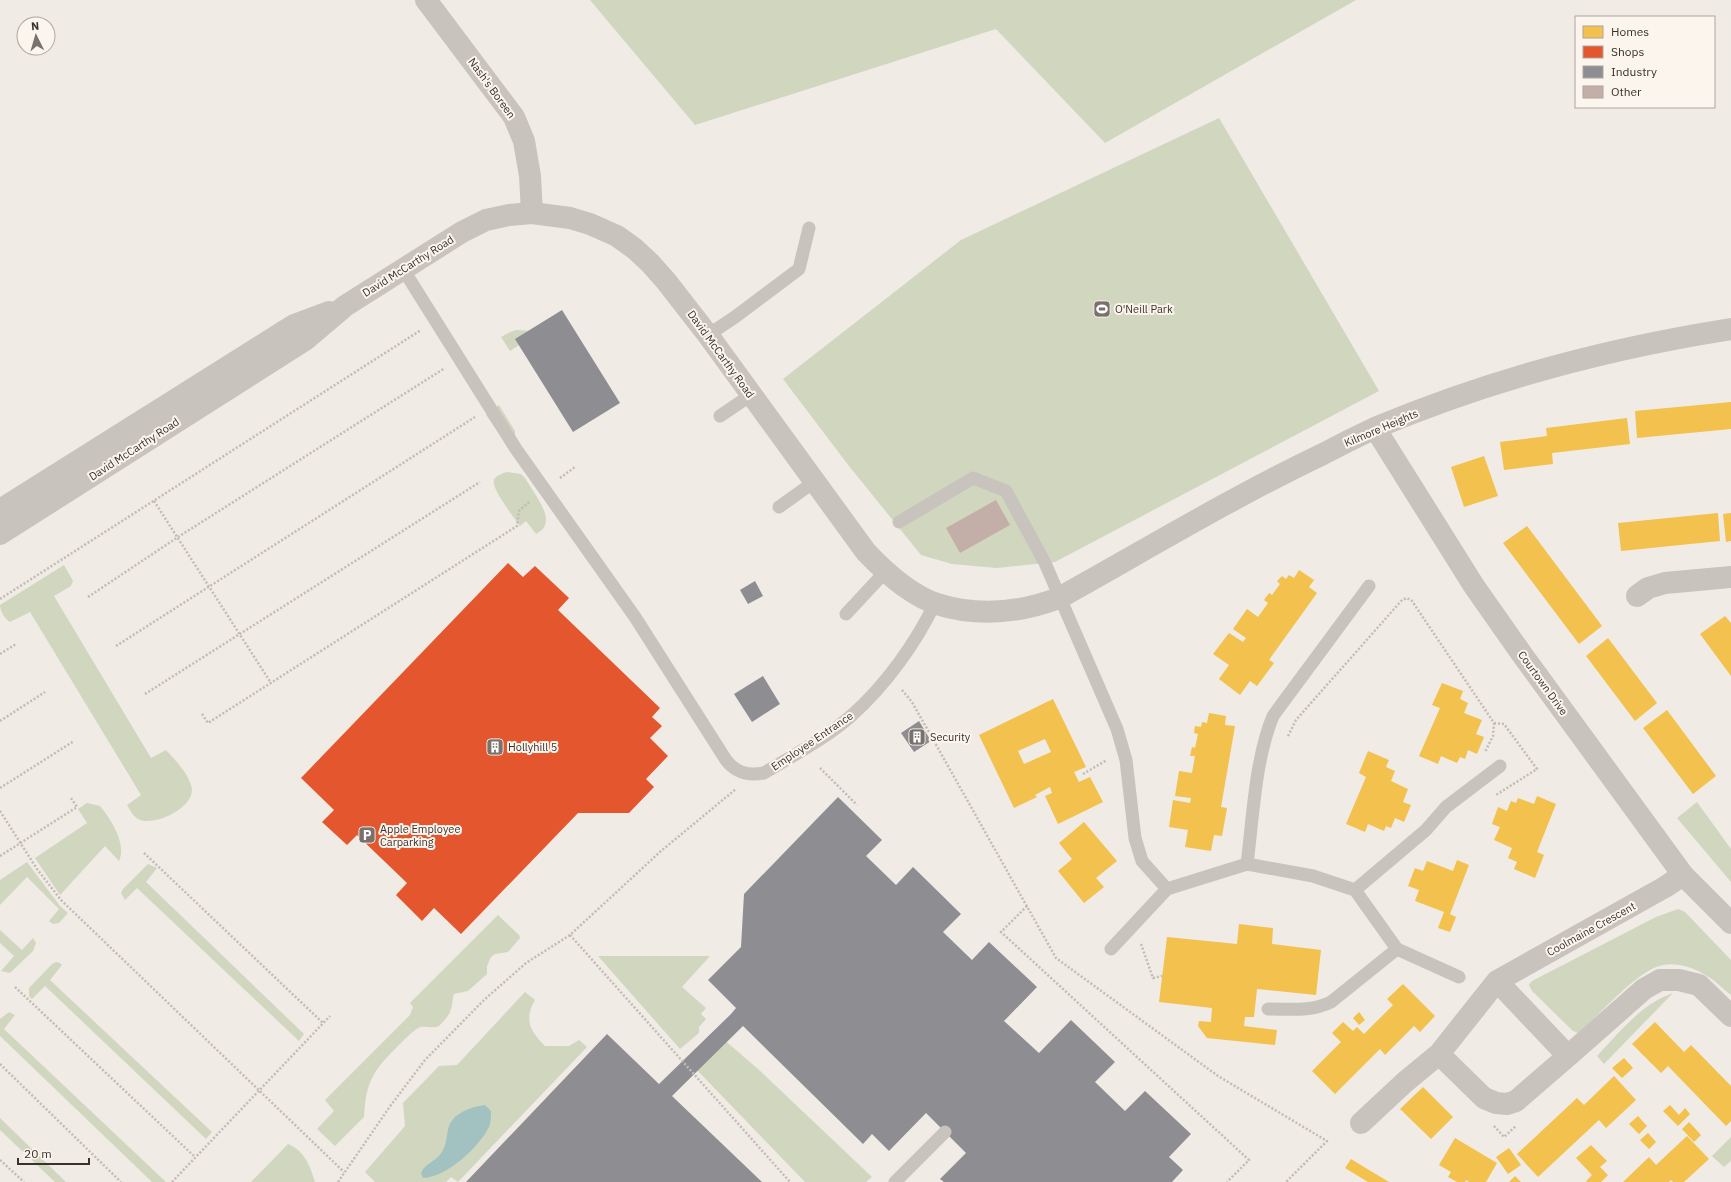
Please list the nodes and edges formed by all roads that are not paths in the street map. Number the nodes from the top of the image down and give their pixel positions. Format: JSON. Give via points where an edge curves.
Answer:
{"nodes":[{"id":1,"x":426,"y":0,"type":"edge"},
{"id":2,"x":532,"y":213,"type":"junction"},
{"id":3,"x":809,"y":228,"type":"dead end"},
{"id":4,"x":403,"y":269,"type":"junction"},
{"id":5,"x":345,"y":306,"type":"junction"},
{"id":6,"x":1731,"y":329,"type":"edge"},
{"id":7,"x":708,"y":335,"type":"junction"},
{"id":8,"x":750,"y":395,"type":"junction"},
{"id":9,"x":720,"y":416,"type":"dead end"},
{"id":10,"x":1375,"y":428,"type":"junction"},
{"id":11,"x":814,"y":482,"type":"junction"},
{"id":12,"x":779,"y":507,"type":"dead end"},
{"id":13,"x":0,"y":510,"type":"edge"},
{"id":14,"x":899,"y":522,"type":"dead end"},
{"id":15,"x":0,"y":534,"type":"edge"},
{"id":16,"x":885,"y":572,"type":"junction"},
{"id":17,"x":1731,"y":577,"type":"edge"},
{"id":18,"x":1369,"y":586,"type":"dead end"},
{"id":19,"x":1637,"y":596,"type":"dead end"},
{"id":20,"x":1059,"y":598,"type":"junction"},
{"id":21,"x":936,"y":603,"type":"junction"},
{"id":22,"x":846,"y":614,"type":"dead end"},
{"id":23,"x":1500,"y":766,"type":"dead end"},
{"id":24,"x":1247,"y":864,"type":"junction"},
{"id":25,"x":1683,"y":875,"type":"junction"},
{"id":26,"x":1166,"y":889,"type":"junction"},
{"id":27,"x":1355,"y":890,"type":"junction"},
{"id":28,"x":1731,"y":923,"type":"edge"},
{"id":29,"x":1111,"y":949,"type":"dead end"},
{"id":30,"x":1397,"y":949,"type":"junction"},
{"id":31,"x":1459,"y":977,"type":"dead end"},
{"id":32,"x":1497,"y":981,"type":"junction"},
{"id":33,"x":1268,"y":1009,"type":"dead end"},
{"id":34,"x":1731,"y":1016,"type":"edge"},
{"id":35,"x":1439,"y":1054,"type":"junction"},
{"id":36,"x":1568,"y":1056,"type":"junction"},
{"id":37,"x":1361,"y":1123,"type":"dead end"},
{"id":38,"x":945,"y":1132,"type":"dead end"},
{"id":39,"x":895,"y":1182,"type":"edge"}],
"edges":[{"from":1,"to":2,"type":"street","name":"Nash's Boreen","via":[[514,117],[524,140],[530,176]]},
{"from":2,"to":4,"type":"street","name":"David McCarthy Road","via":[[486,220]]},
{"from":2,"to":7,"type":"street","name":"David McCarthy Road","via":[[564,217],[590,224],[617,236],[650,263]]},
{"from":3,"to":7,"type":"lane","via":[[799,269]]},
{"from":4,"to":5,"type":"street","name":"David McCarthy Road"},
{"from":4,"to":21,"type":"lane","name":"Employee Entrance","via":[[543,490],[635,617],[731,767],[754,775],[764,773],[851,716],[888,676],[925,624]]},
{"from":5,"to":13,"type":"street","name":"David McCarthy Road","via":[[294,325]]},
{"from":5,"to":15,"type":"street","name":"David McCarthy Road","via":[[305,340]]},
{"from":6,"to":10,"type":"street","name":"Kilmore Heights","via":[[1596,355],[1527,373]]},
{"from":7,"to":8,"type":"street","name":"David McCarthy Road"},
{"from":8,"to":9,"type":"lane"},
{"from":8,"to":11,"type":"street","name":"David McCarthy Road"},
{"from":10,"to":20,"type":"street","name":"Kilmore Heights","via":[[1275,476]]},
{"from":10,"to":25,"type":"street","name":"Courtown Drive","via":[[1474,586],[1520,653]]},
{"from":11,"to":12,"type":"lane"},
{"from":11,"to":16,"type":"street","name":"David McCarthy Road","via":[[866,552]]},
{"from":14,"to":20,"type":"lane","via":[[973,478],[1006,491],[1045,563]]},
{"from":16,"to":21,"type":"street","name":"David McCarthy Road","via":[[912,591]]},
{"from":16,"to":22,"type":"lane"},
{"from":17,"to":19,"type":"street","via":[[1664,583],[1648,588]]},
{"from":18,"to":24,"type":"lane","via":[[1273,716],[1266,733]]},
{"from":20,"to":21,"type":"street","name":"David McCarthy Road","via":[[1024,609],[1003,611],[958,608]]},
{"from":20,"to":26,"type":"lane","via":[[1117,729],[1126,760],[1135,838],[1142,861]]},
{"from":23,"to":27,"type":"lane","via":[[1446,807],[1426,830]]},
{"from":24,"to":26,"type":"lane"},
{"from":24,"to":27,"type":"lane","via":[[1313,876]]},
{"from":25,"to":28,"type":"street","name":"Courtown Drive"},
{"from":25,"to":32,"type":"street","name":"Coolmaine Crescent"},
{"from":26,"to":29,"type":"lane"},
{"from":27,"to":30,"type":"lane"},
{"from":30,"to":31,"type":"lane"},
{"from":30,"to":33,"type":"lane","via":[[1322,1007]]},
{"from":32,"to":35,"type":"street","name":"Coolmaine Crescent"},
{"from":32,"to":36,"type":"street"},
{"from":34,"to":36,"type":"street","via":[[1698,985],[1679,980],[1660,980],[1644,989]]},
{"from":35,"to":36,"type":"street","via":[[1484,1098],[1507,1104],[1516,1101]]},
{"from":35,"to":37,"type":"street","name":"Coolmaine Crescent"},
{"from":38,"to":39,"type":"lane"}]}
